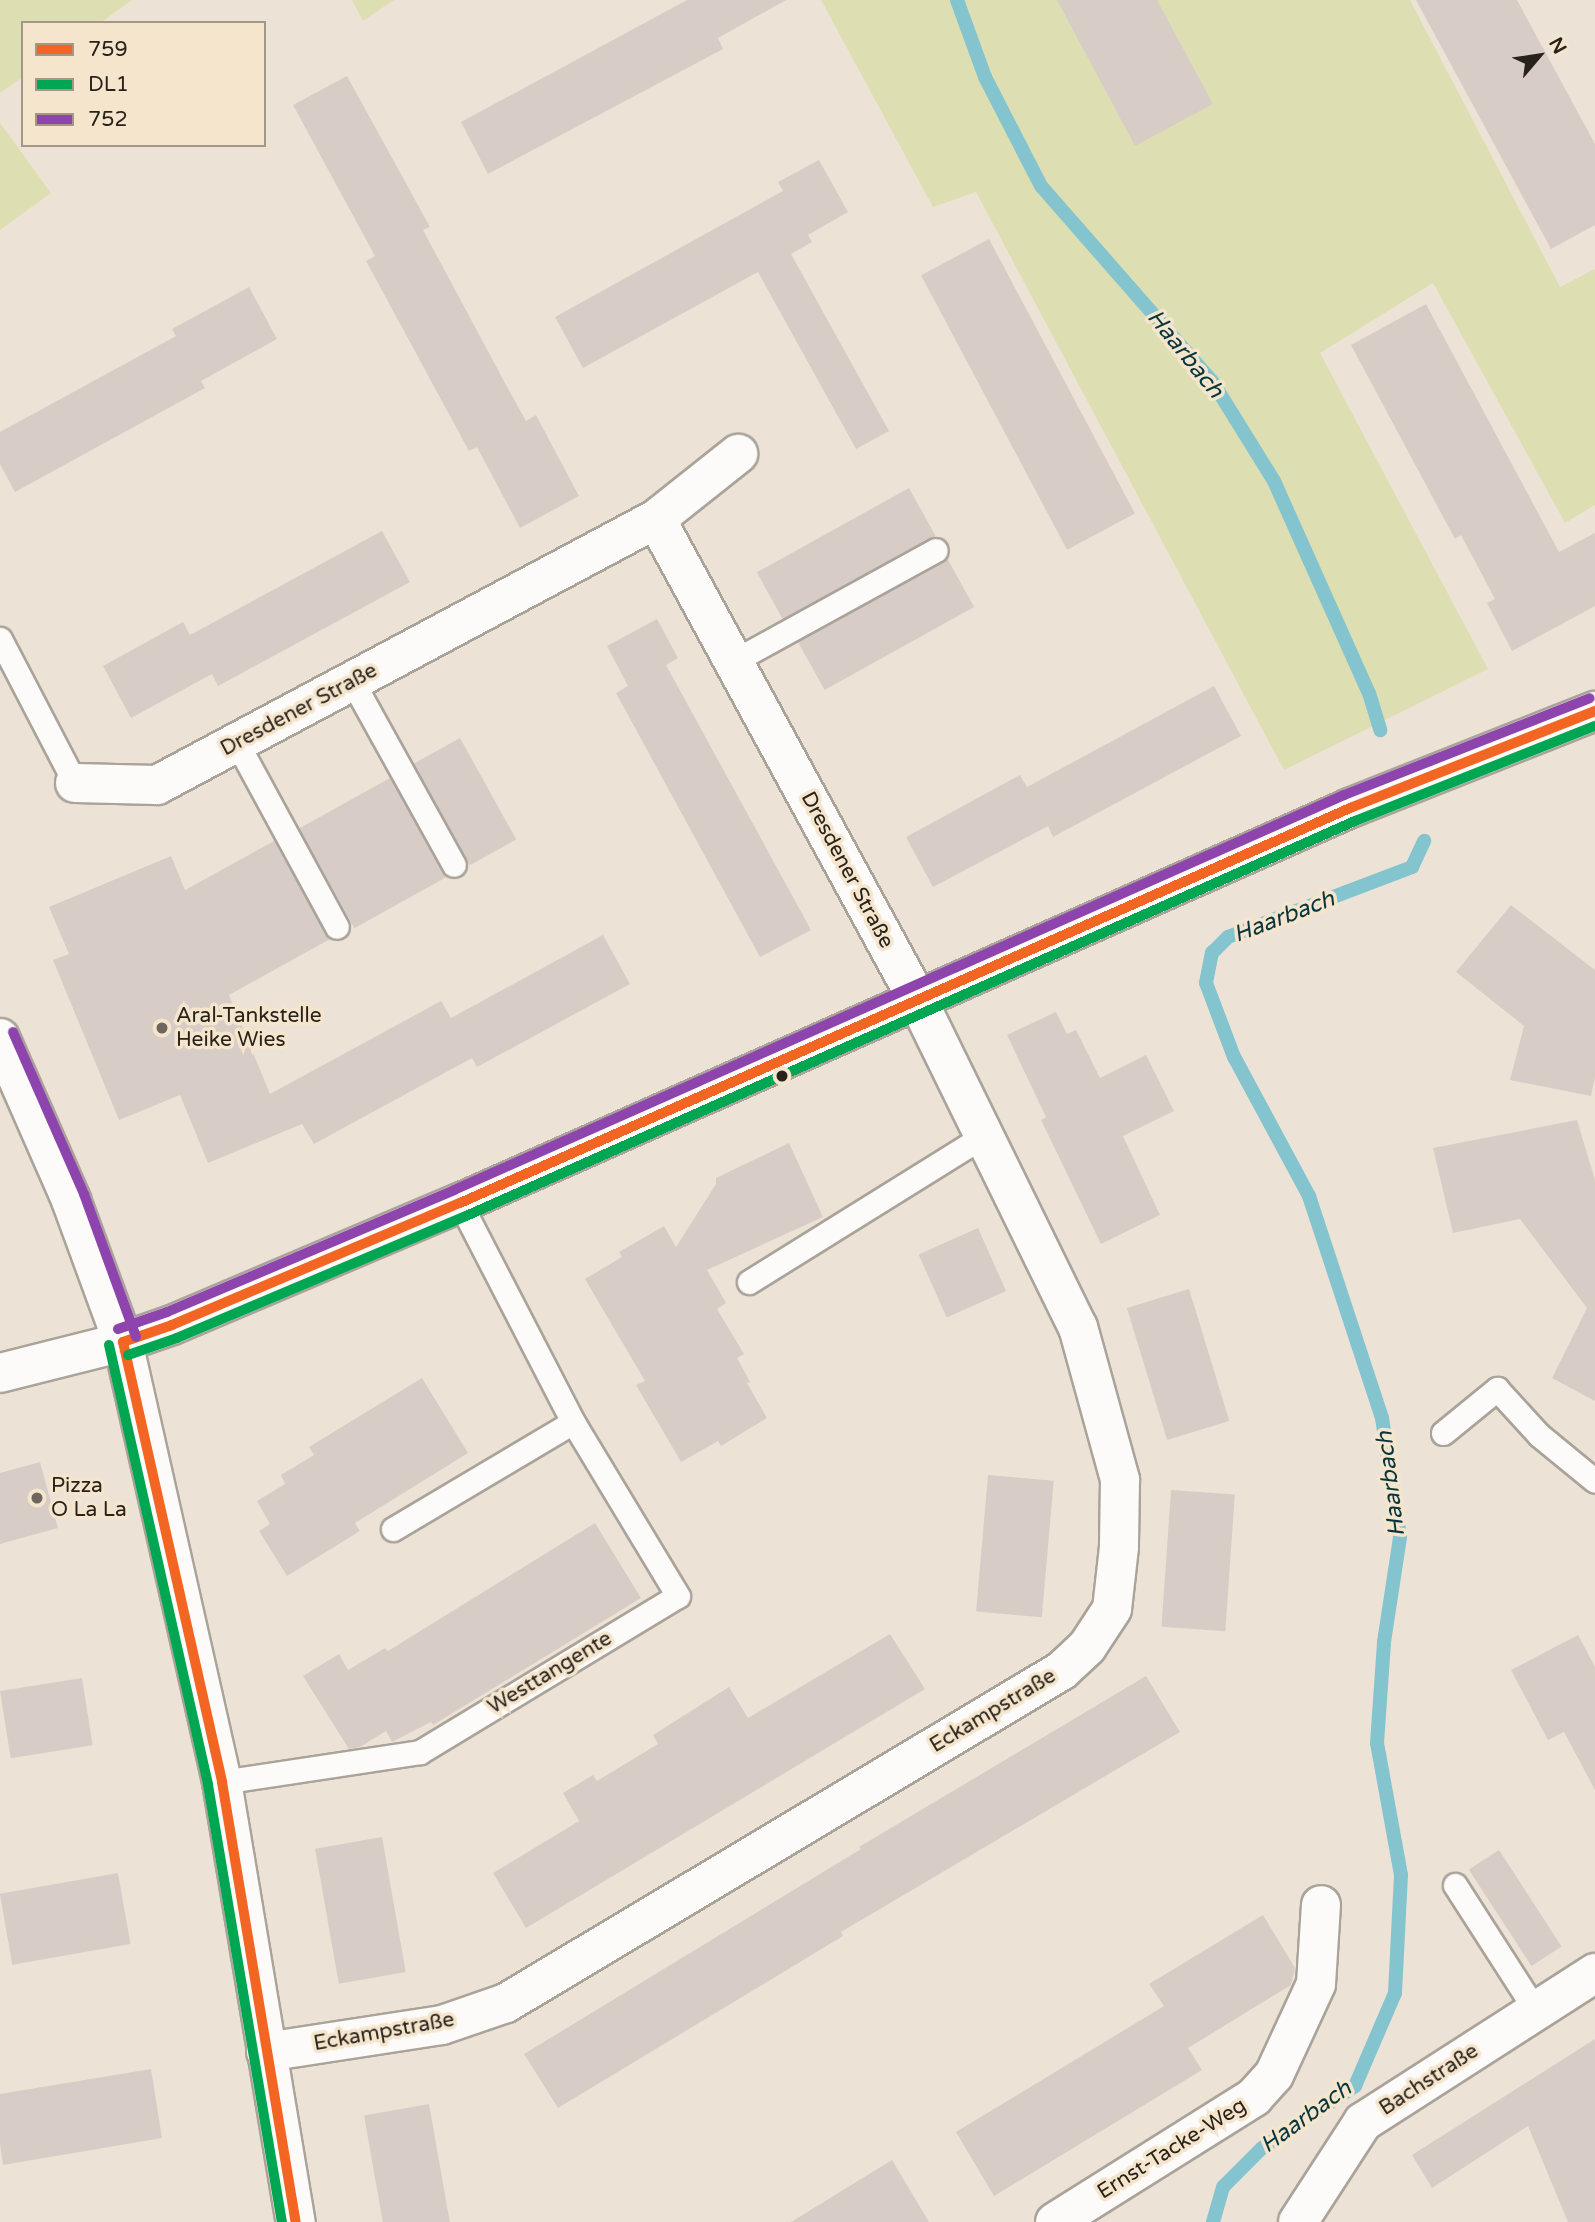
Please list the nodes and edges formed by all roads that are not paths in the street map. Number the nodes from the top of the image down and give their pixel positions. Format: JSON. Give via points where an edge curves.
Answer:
{"nodes":[{"id":1,"x":738,"y":454,"type":"dead end"},
{"id":2,"x":656,"y":519,"type":"junction"},
{"id":3,"x":936,"y":551,"type":"dead end"},
{"id":4,"x":0,"y":639,"type":"edge"},
{"id":5,"x":734,"y":661,"type":"junction"},
{"id":6,"x":352,"y":681,"type":"junction"},
{"id":7,"x":1595,"y":711,"type":"edge"},
{"id":8,"x":237,"y":743,"type":"junction"},
{"id":9,"x":75,"y":783,"type":"joint"},
{"id":10,"x":454,"y":864,"type":"dead end"},
{"id":11,"x":337,"y":927,"type":"dead end"},
{"id":12,"x":917,"y":999,"type":"junction"},
{"id":13,"x":0,"y":1038,"type":"edge"},
{"id":14,"x":984,"y":1136,"type":"junction"},
{"id":15,"x":460,"y":1203,"type":"junction"},
{"id":16,"x":749,"y":1282,"type":"dead end"},
{"id":17,"x":123,"y":1342,"type":"junction"},
{"id":18,"x":0,"y":1373,"type":"edge"},
{"id":19,"x":573,"y":1422,"type":"junction"},
{"id":20,"x":1443,"y":1433,"type":"dead end"},
{"id":21,"x":1595,"y":1481,"type":"edge"},
{"id":22,"x":393,"y":1529,"type":"dead end"},
{"id":23,"x":222,"y":1782,"type":"junction"},
{"id":24,"x":1455,"y":1885,"type":"dead end"},
{"id":25,"x":1321,"y":1905,"type":"dead end"},
{"id":26,"x":1595,"y":1973,"type":"edge"},
{"id":27,"x":1536,"y":2011,"type":"junction"},
{"id":28,"x":265,"y":2052,"type":"junction"},
{"id":29,"x":296,"y":2222,"type":"edge"},
{"id":30,"x":1055,"y":2222,"type":"edge"},
{"id":31,"x":1298,"y":2222,"type":"edge"}],
"edges":[{"from":1,"to":2,"type":"street","name":"Dresdener Straße"},
{"from":2,"to":5,"type":"street","name":"Dresdener Straße"},
{"from":2,"to":6,"type":"street","name":"Dresdener Straße"},
{"from":3,"to":5,"type":"lane"},
{"from":4,"to":9,"type":"lane","name":"Dresdener Straße"},
{"from":5,"to":12,"type":"street","name":"Dresdener Straße"},
{"from":6,"to":8,"type":"street","name":"Dresdener Straße"},
{"from":6,"to":10,"type":"lane"},
{"from":7,"to":12,"type":"street","via":[[1350,808]]},
{"from":8,"to":9,"type":"street","name":"Dresdener Straße","via":[[157,785]]},
{"from":8,"to":11,"type":"lane"},
{"from":12,"to":14,"type":"street","name":"Eckampstraße"},
{"from":12,"to":15,"type":"street"},
{"from":13,"to":17,"type":"street","via":[[71,1200]]},
{"from":14,"to":16,"type":"lane"},
{"from":14,"to":28,"type":"street","name":"Eckampstraße","via":[[1078,1326],[1120,1480],[1112,1609],[1087,1647],[1061,1671],[506,2003],[442,2025]]},
{"from":15,"to":17,"type":"street"},
{"from":15,"to":19,"type":"lane","name":"Westtangente"},
{"from":17,"to":18,"type":"street"},
{"from":17,"to":23,"type":"street"},
{"from":19,"to":22,"type":"lane"},
{"from":19,"to":23,"type":"lane","name":"Westtangente","via":[[678,1596],[420,1752]]},
{"from":20,"to":21,"type":"lane","via":[[1497,1389],[1539,1434]]},
{"from":23,"to":28,"type":"street"},
{"from":24,"to":27,"type":"lane"},
{"from":25,"to":30,"type":"street","name":"Ernst-Tacke-Weg","via":[[1316,1984],[1273,2075],[1254,2097]]},
{"from":26,"to":27,"type":"street","name":"Bachstraße"},
{"from":27,"to":31,"type":"street","name":"Bachstraße","via":[[1363,2122]]},
{"from":28,"to":29,"type":"street"}]}
